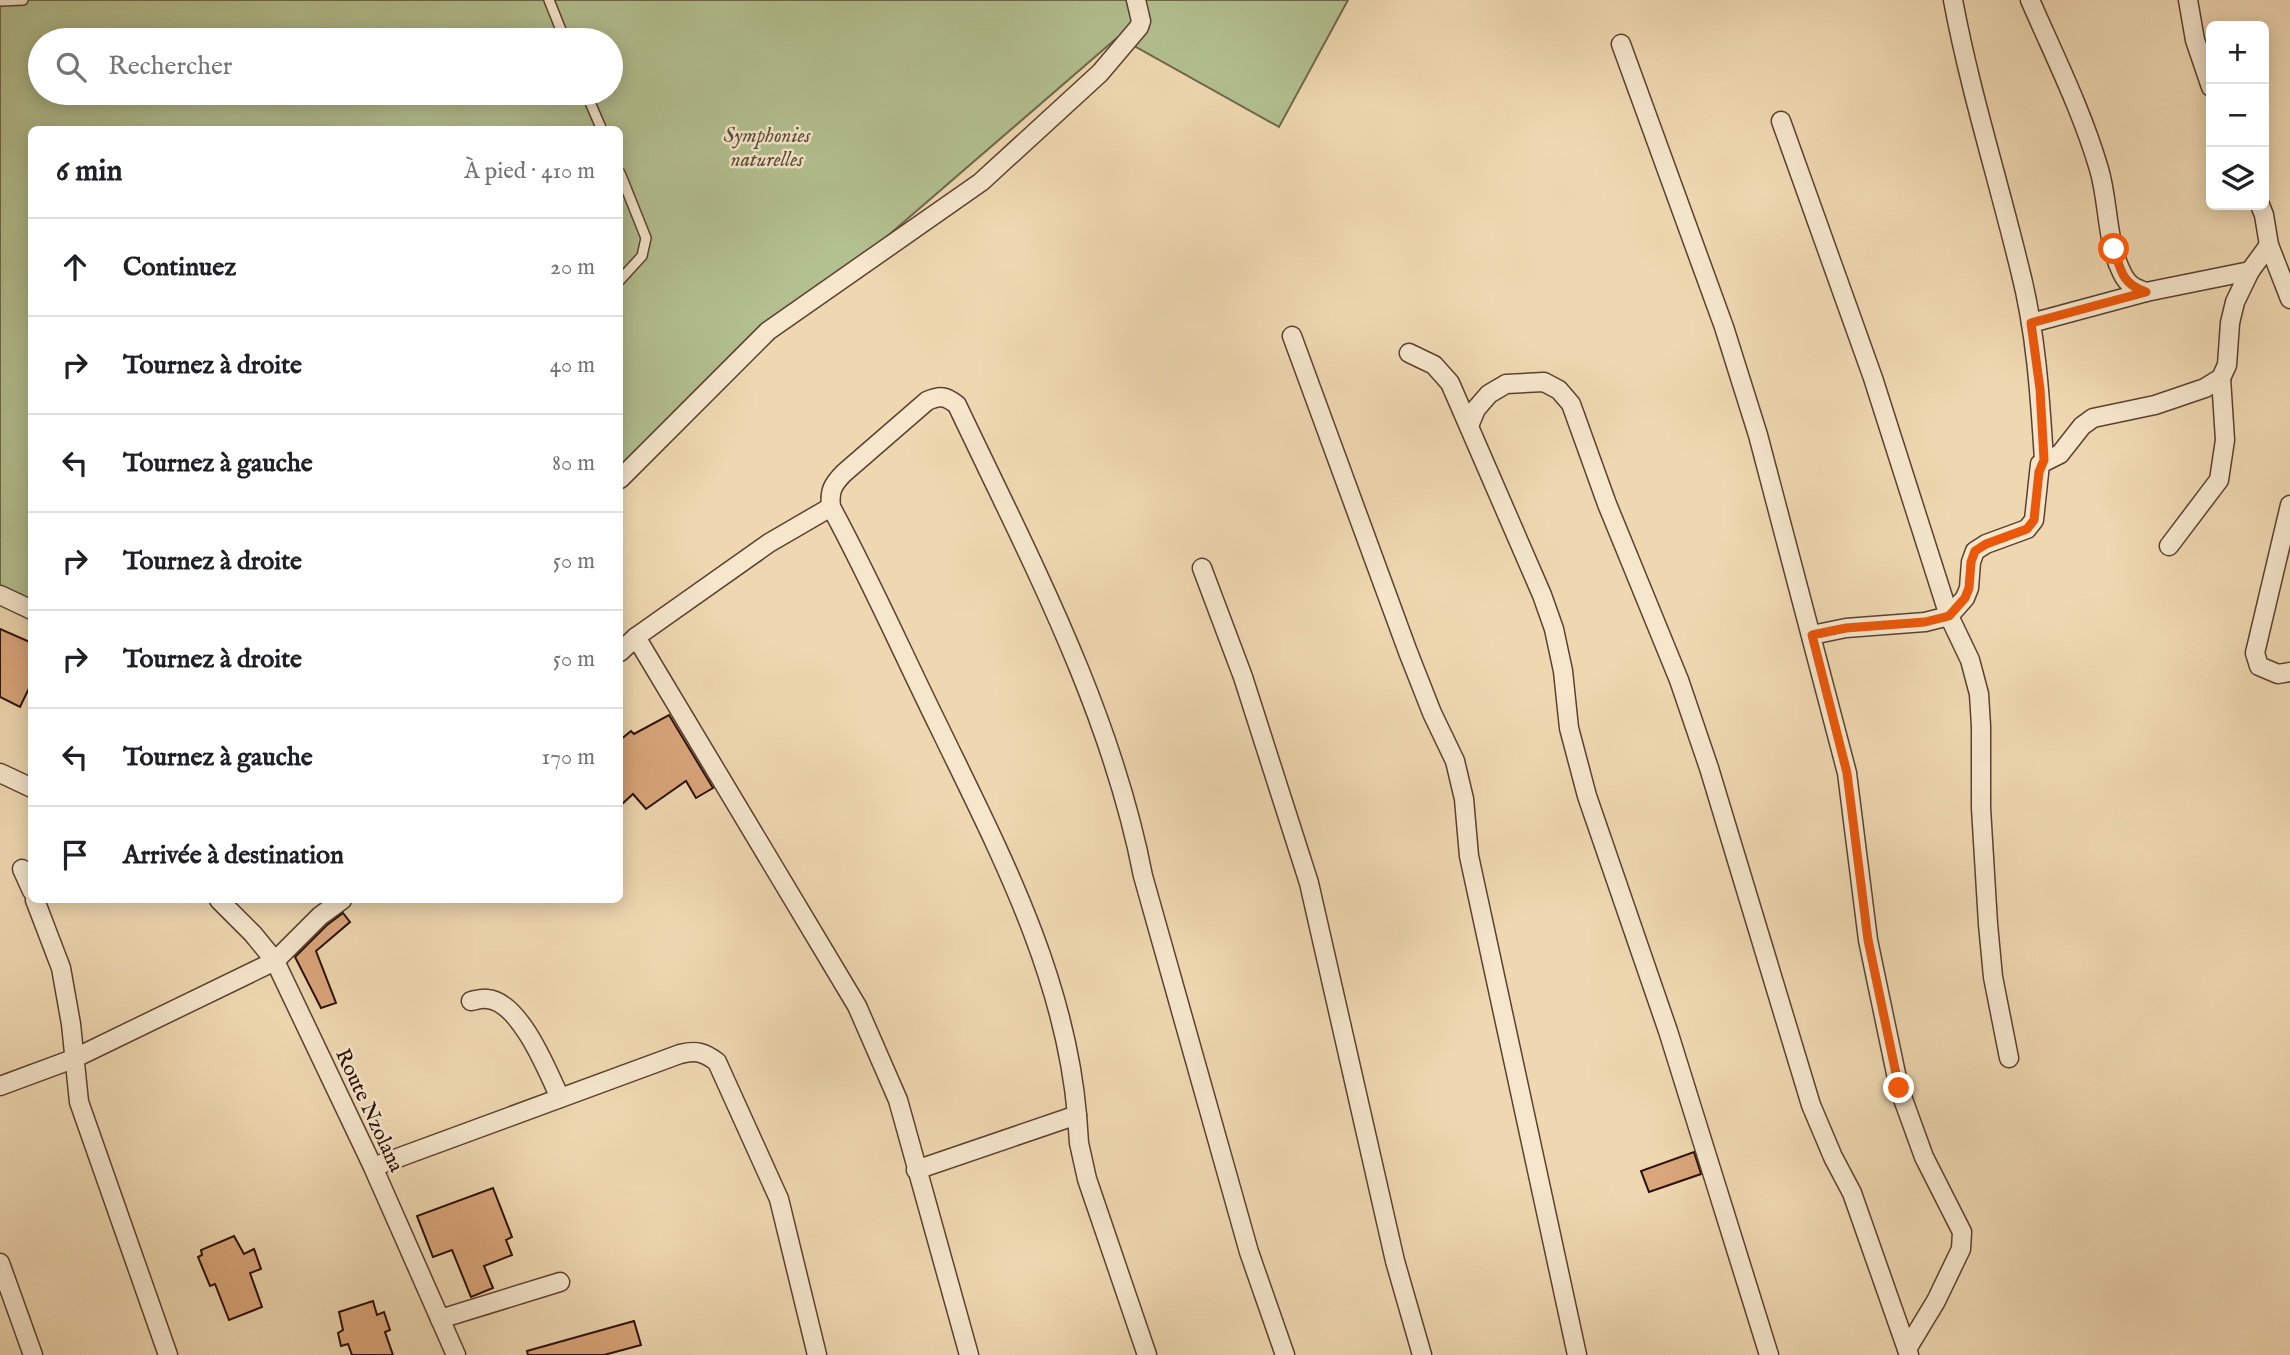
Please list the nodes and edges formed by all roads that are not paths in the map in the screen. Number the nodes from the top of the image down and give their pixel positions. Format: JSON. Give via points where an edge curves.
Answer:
{"nodes":[{"id":1,"x":23,"y":0,"type":"edge"},
{"id":2,"x":548,"y":0,"type":"edge"},
{"id":3,"x":1136,"y":0,"type":"edge"},
{"id":4,"x":1952,"y":0,"type":"edge"},
{"id":5,"x":2030,"y":0,"type":"edge"},
{"id":6,"x":2188,"y":0,"type":"edge"},
{"id":7,"x":0,"y":1,"type":"edge"},
{"id":8,"x":560,"y":28,"type":"edge"},
{"id":9,"x":1621,"y":44,"type":"dead end"},
{"id":10,"x":2210,"y":84,"type":"edge"},
{"id":11,"x":591,"y":105,"type":"edge"},
{"id":12,"x":1781,"y":121,"type":"dead end"},
{"id":13,"x":600,"y":126,"type":"edge"},
{"id":14,"x":623,"y":180,"type":"edge"},
{"id":15,"x":2262,"y":210,"type":"edge"},
{"id":16,"x":2269,"y":245,"type":"junction"},
{"id":17,"x":2250,"y":271,"type":"junction"},
{"id":18,"x":623,"y":277,"type":"edge"},
{"id":19,"x":2146,"y":292,"type":"junction"},
{"id":20,"x":2290,"y":299,"type":"edge"},
{"id":21,"x":2031,"y":323,"type":"junction"},
{"id":22,"x":1292,"y":336,"type":"dead end"},
{"id":23,"x":1409,"y":353,"type":"dead end"},
{"id":24,"x":2221,"y":378,"type":"junction"},
{"id":25,"x":1469,"y":426,"type":"junction"},
{"id":26,"x":2044,"y":460,"type":"junction"},
{"id":27,"x":623,"y":476,"type":"edge"},
{"id":28,"x":2290,"y":505,"type":"edge"},
{"id":29,"x":831,"y":507,"type":"junction"},
{"id":30,"x":2169,"y":546,"type":"dead end"},
{"id":31,"x":1202,"y":568,"type":"dead end"},
{"id":32,"x":0,"y":595,"type":"edge"},
{"id":33,"x":28,"y":608,"type":"edge"},
{"id":34,"x":1949,"y":616,"type":"junction"},
{"id":35,"x":1812,"y":635,"type":"junction"},
{"id":36,"x":636,"y":637,"type":"junction"},
{"id":37,"x":623,"y":649,"type":"edge"},
{"id":38,"x":2290,"y":672,"type":"edge"},
{"id":39,"x":0,"y":772,"type":"edge"},
{"id":40,"x":28,"y":786,"type":"edge"},
{"id":41,"x":22,"y":869,"type":"dead end"},
{"id":42,"x":28,"y":882,"type":"edge"},
{"id":43,"x":36,"y":903,"type":"edge"},
{"id":44,"x":222,"y":903,"type":"edge"},
{"id":45,"x":338,"y":903,"type":"edge"},
{"id":46,"x":275,"y":961,"type":"junction"},
{"id":47,"x":471,"y":1001,"type":"dead end"},
{"id":48,"x":2009,"y":1058,"type":"dead end"},
{"id":49,"x":73,"y":1059,"type":"junction"},
{"id":50,"x":0,"y":1086,"type":"edge"},
{"id":51,"x":561,"y":1098,"type":"junction"},
{"id":52,"x":1077,"y":1115,"type":"junction"},
{"id":53,"x":373,"y":1167,"type":"junction"},
{"id":54,"x":916,"y":1170,"type":"junction"},
{"id":55,"x":0,"y":1264,"type":"edge"},
{"id":56,"x":561,"y":1282,"type":"dead end"},
{"id":57,"x":440,"y":1318,"type":"junction"},
{"id":58,"x":1908,"y":1352,"type":"edge"},
{"id":59,"x":33,"y":1355,"type":"edge"},
{"id":60,"x":168,"y":1355,"type":"edge"},
{"id":61,"x":456,"y":1355,"type":"edge"},
{"id":62,"x":817,"y":1355,"type":"edge"},
{"id":63,"x":969,"y":1355,"type":"edge"},
{"id":64,"x":1147,"y":1355,"type":"edge"},
{"id":65,"x":1285,"y":1355,"type":"edge"},
{"id":66,"x":1422,"y":1355,"type":"edge"},
{"id":67,"x":1577,"y":1355,"type":"edge"},
{"id":68,"x":1769,"y":1355,"type":"edge"}],
"edges":[{"from":1,"to":7,"type":"lane"},
{"from":2,"to":8,"type":"lane"},
{"from":3,"to":27,"type":"street","via":[[1139,27],[1100,74],[981,181],[768,331]]},
{"from":4,"to":21,"type":"street"},
{"from":5,"to":19,"type":"street","via":[[2099,170],[2122,273],[2131,287]]},
{"from":6,"to":10,"type":"street"},
{"from":9,"to":35,"type":"street","via":[[1724,327]]},
{"from":11,"to":13,"type":"lane"},
{"from":12,"to":34,"type":"street","via":[[1873,378]]},
{"from":14,"to":18,"type":"lane","via":[[646,238],[642,256]]},
{"from":15,"to":16,"type":"street"},
{"from":16,"to":17,"type":"street"},
{"from":16,"to":20,"type":"street"},
{"from":17,"to":19,"type":"street"},
{"from":17,"to":24,"type":"street","via":[[2235,302],[2227,365]]},
{"from":19,"to":21,"type":"street"},
{"from":21,"to":26,"type":"street"},
{"from":22,"to":67,"type":"street","via":[[1408,652],[1455,761],[1469,856]]},
{"from":23,"to":25,"type":"street","via":[[1434,365],[1450,383]]},
{"from":24,"to":26,"type":"street","via":[[2155,405],[2094,418],[2060,454]]},
{"from":24,"to":30,"type":"street","via":[[2225,440],[2219,480]]},
{"from":25,"to":58,"type":"street","via":[[1489,394],[1506,384],[1544,382],[1572,404],[1607,504],[1679,680],[1811,1105],[1852,1193]]},
{"from":25,"to":68,"type":"street","via":[[1554,629],[1569,728],[1587,796],[1668,1031]]},
{"from":26,"to":34,"type":"street","via":[[2034,520],[2027,529],[1975,551],[1965,598]]},
{"from":28,"to":38,"type":"street","via":[[2255,653],[2259,666],[2278,674]]},
{"from":29,"to":36,"type":"street","via":[[769,543]]},
{"from":29,"to":52,"type":"street","via":[[1006,866],[1057,1003]]},
{"from":29,"to":65,"type":"street","via":[[835,482],[927,401],[947,397],[957,405],[1088,689],[1133,823],[1143,876],[1241,1227]]},
{"from":31,"to":66,"type":"street","via":[[1243,677],[1309,883],[1395,1261]]},
{"from":32,"to":33,"type":"street"},
{"from":34,"to":35,"type":"street"},
{"from":34,"to":48,"type":"street","via":[[1970,660],[1979,694],[1988,924]]},
{"from":35,"to":58,"type":"street","via":[[1847,773],[1868,940],[1899,1088],[1924,1157],[1962,1232],[1961,1249]]},
{"from":36,"to":37,"type":"street"},
{"from":36,"to":54,"type":"street","via":[[857,1006],[898,1100]]},
{"from":39,"to":40,"type":"street"},
{"from":41,"to":42,"type":"street"},
{"from":43,"to":49,"type":"street","via":[[61,968]]},
{"from":44,"to":46,"type":"street","name":"Route Nzolana"},
{"from":45,"to":46,"type":"street"},
{"from":46,"to":49,"type":"street"},
{"from":46,"to":53,"type":"street","name":"Route Nzolana"},
{"from":47,"to":51,"type":"street","via":[[489,998],[506,1007],[527,1031]]},
{"from":49,"to":50,"type":"street"},
{"from":49,"to":60,"type":"street","via":[[79,1102]]},
{"from":51,"to":53,"type":"street"},
{"from":51,"to":62,"type":"street","via":[[680,1054],[706,1053],[717,1062],[779,1199]]},
{"from":52,"to":54,"type":"street"},
{"from":52,"to":64,"type":"street","via":[[1087,1179]]},
{"from":53,"to":57,"type":"street","name":"Route Nzolana"},
{"from":54,"to":63,"type":"street"},
{"from":55,"to":59,"type":"street"},
{"from":56,"to":57,"type":"street"},
{"from":57,"to":61,"type":"street","name":"Route Nzolana"}]}
